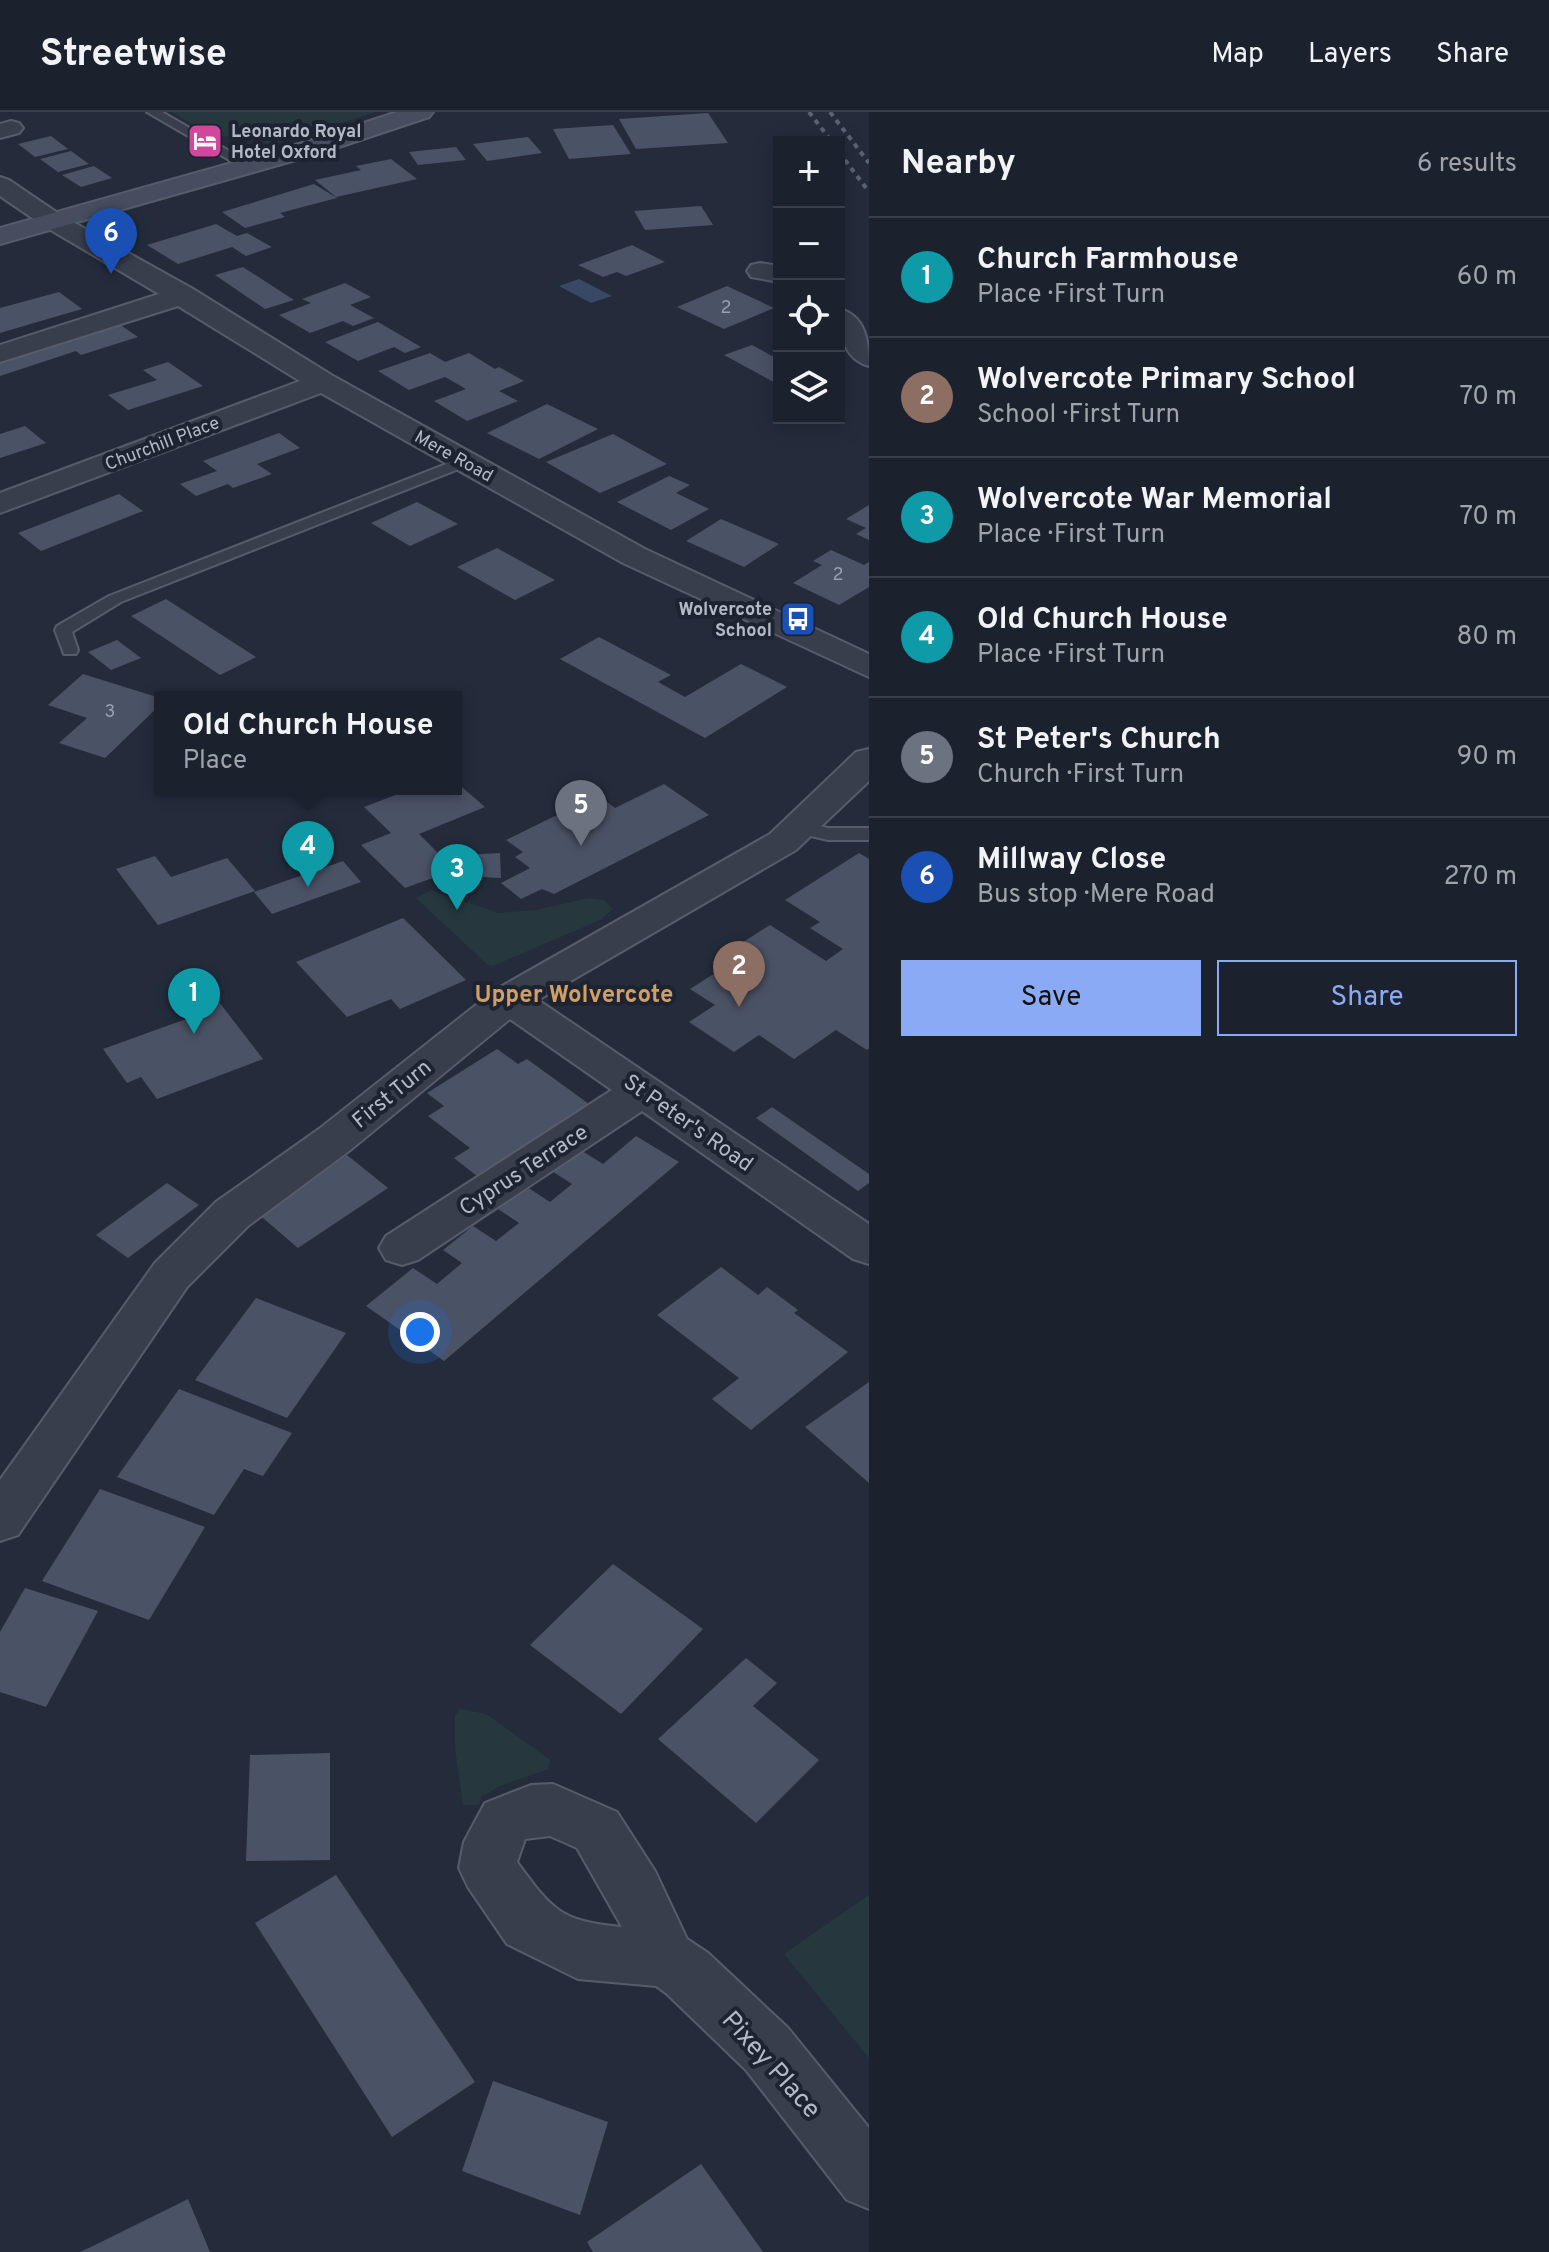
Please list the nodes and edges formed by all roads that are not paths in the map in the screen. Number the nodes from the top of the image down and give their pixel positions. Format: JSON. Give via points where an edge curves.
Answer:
{"nodes":[{"id":1,"x":153,"y":112,"type":"edge"},
{"id":2,"x":421,"y":112,"type":"edge"},
{"id":3,"x":247,"y":165,"type":"junction"},
{"id":4,"x":0,"y":185,"type":"edge"},
{"id":5,"x":53,"y":221,"type":"junction"},
{"id":6,"x":0,"y":236,"type":"edge"},
{"id":7,"x":183,"y":295,"type":"junction"},
{"id":8,"x":845,"y":325,"type":"edge"},
{"id":9,"x":0,"y":354,"type":"edge"},
{"id":10,"x":869,"y":357,"type":"edge"},
{"id":11,"x":323,"y":382,"type":"junction"},
{"id":12,"x":464,"y":462,"type":"junction"},
{"id":13,"x":0,"y":504,"type":"edge"},
{"id":14,"x":70,"y":650,"type":"dead end"},
{"id":15,"x":869,"y":667,"type":"edge"},
{"id":16,"x":869,"y":760,"type":"edge"},
{"id":17,"x":801,"y":828,"type":"junction"},
{"id":18,"x":869,"y":834,"type":"edge"},
{"id":19,"x":509,"y":999,"type":"junction"},
{"id":20,"x":643,"y":1090,"type":"junction"},
{"id":21,"x":869,"y":1247,"type":"edge"},
{"id":22,"x":402,"y":1248,"type":"dead end"},
{"id":23,"x":0,"y":1520,"type":"edge"},
{"id":24,"x":666,"y":1959,"type":"dead end"},
{"id":25,"x":869,"y":2178,"type":"edge"}],
"edges":[{"from":1,"to":3,"type":"lane"},
{"from":2,"to":3,"type":"street"},
{"from":3,"to":5,"type":"street"},
{"from":4,"to":5,"type":"street","name":"Mere Road"},
{"from":5,"to":6,"type":"street"},
{"from":5,"to":7,"type":"street","name":"Mere Road"},
{"from":7,"to":9,"type":"street"},
{"from":7,"to":11,"type":"street","name":"Mere Road"},
{"from":8,"to":10,"type":"street"},
{"from":11,"to":12,"type":"street","name":"Mere Road"},
{"from":11,"to":13,"type":"street","name":"Churchill Place"},
{"from":12,"to":14,"type":"lane","via":[[115,599],[63,630]]},
{"from":12,"to":15,"type":"street","name":"Mere Road","via":[[634,556]]},
{"from":16,"to":17,"type":"street","name":"First Turn"},
{"from":17,"to":18,"type":"lane"},
{"from":17,"to":19,"type":"street","name":"First Turn"},
{"from":19,"to":20,"type":"street","name":"St Peter's Road"},
{"from":19,"to":23,"type":"street","name":"First Turn","via":[[334,1140],[232,1214],[171,1275]]},
{"from":20,"to":21,"type":"street","name":"St Peter's Road"},
{"from":20,"to":22,"type":"street","name":"Cyprus Terrace"},
{"from":24,"to":25,"type":"street","name":"Pixey Place","via":[[767,2049]]}]}
